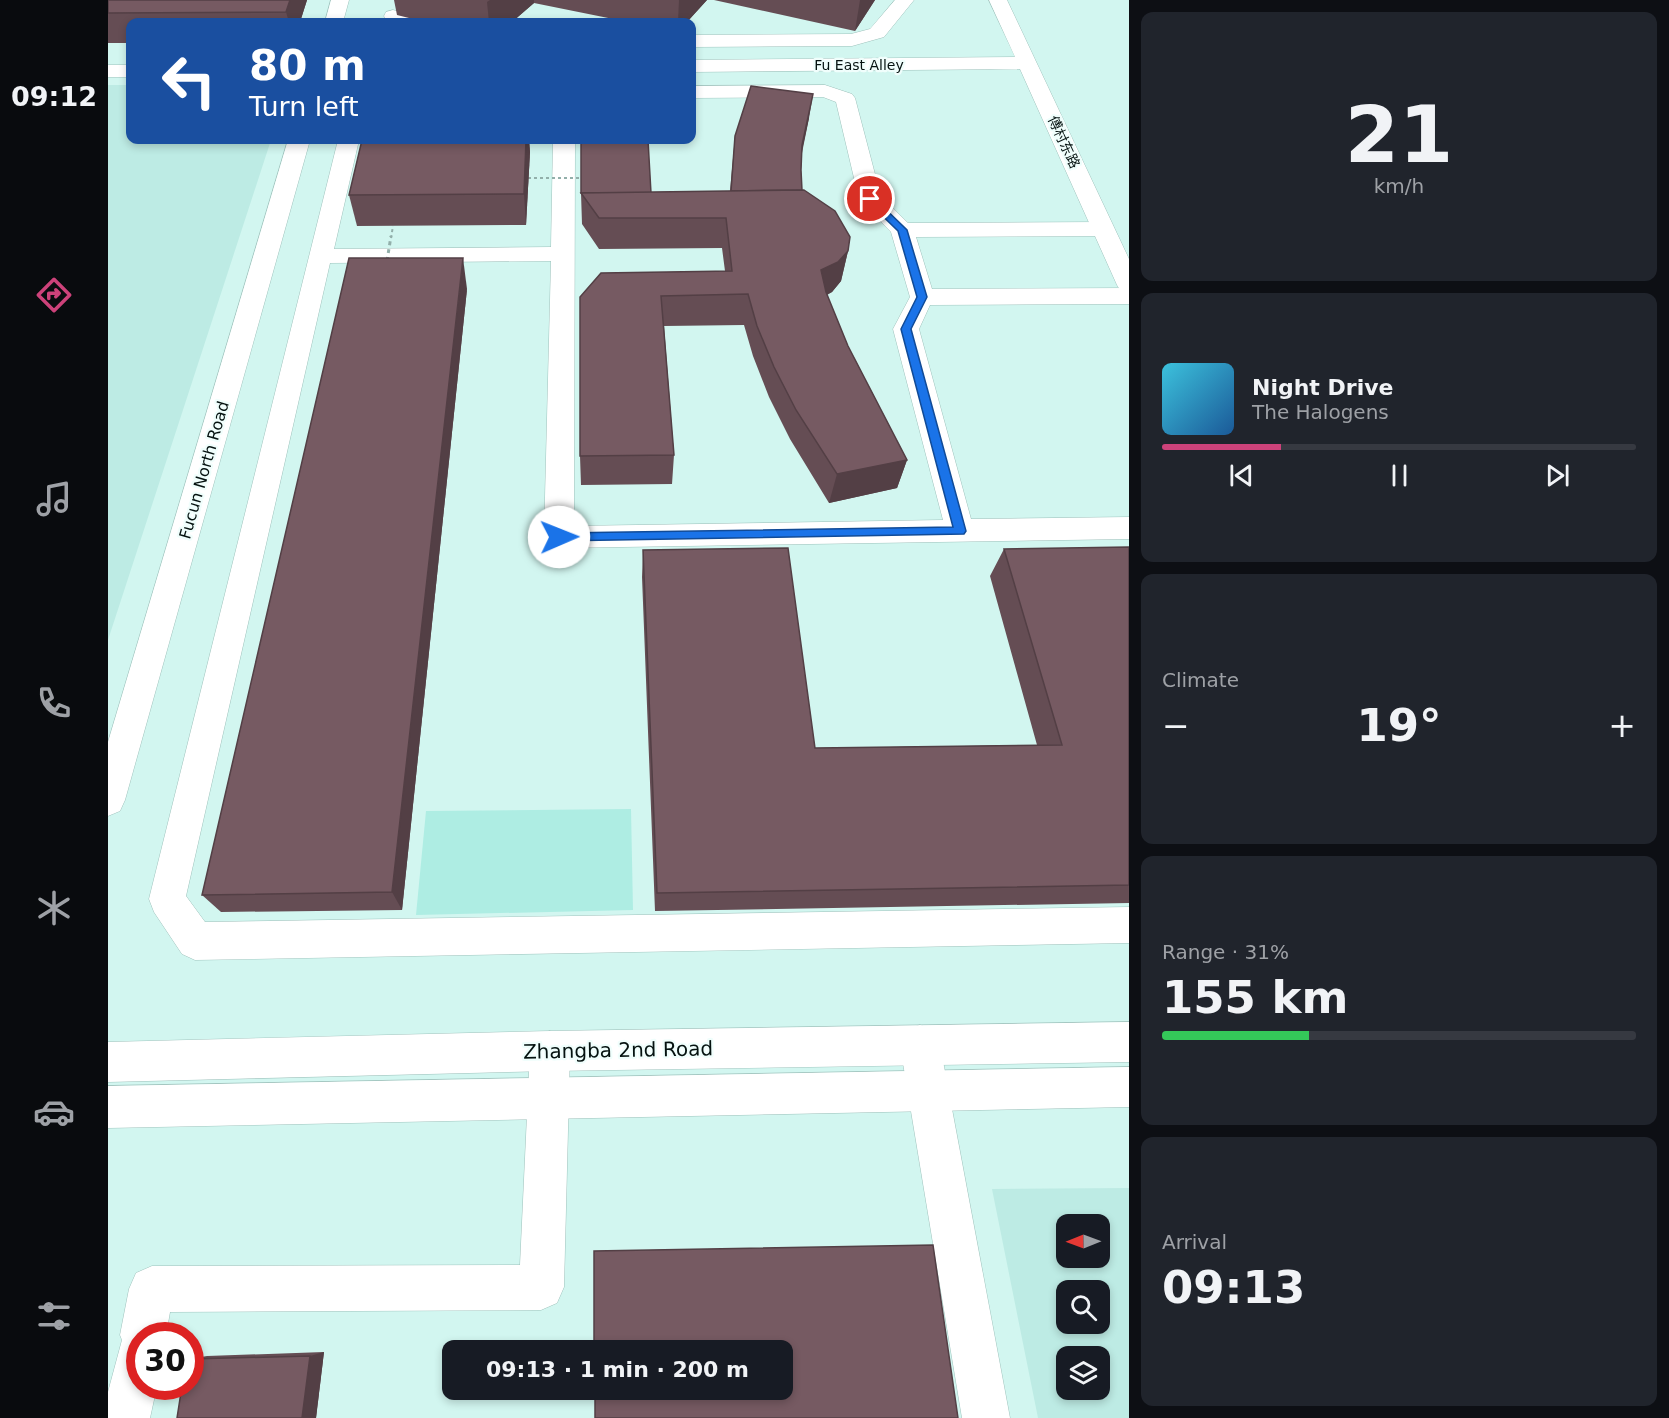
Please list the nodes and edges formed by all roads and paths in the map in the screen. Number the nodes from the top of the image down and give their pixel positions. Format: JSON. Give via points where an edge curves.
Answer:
{"nodes":[{"id":1,"x":340,"y":0,"type":"edge"},
{"id":2,"x":905,"y":0,"type":"edge"},
{"id":3,"x":998,"y":0,"type":"edge"},
{"id":4,"x":393,"y":16,"type":"dead end"},
{"id":5,"x":335,"y":18,"type":"edge"},
{"id":6,"x":400,"y":18,"type":"edge"},
{"id":7,"x":696,"y":41,"type":"edge"},
{"id":8,"x":1028,"y":63,"type":"junction"},
{"id":9,"x":696,"y":66,"type":"edge"},
{"id":10,"x":108,"y":71,"type":"edge"},
{"id":11,"x":126,"y":71,"type":"edge"},
{"id":12,"x":696,"y":92,"type":"edge"},
{"id":13,"x":298,"y":144,"type":"edge"},
{"id":14,"x":347,"y":144,"type":"edge"},
{"id":15,"x":564,"y":144,"type":"edge"},
{"id":16,"x":528,"y":178,"type":"edge"},
{"id":17,"x":582,"y":178,"type":"edge"},
{"id":18,"x":393,"y":225,"type":"edge"},
{"id":19,"x":1103,"y":229,"type":"junction"},
{"id":20,"x":902,"y":230,"type":"junction"},
{"id":21,"x":562,"y":254,"type":"junction"},
{"id":22,"x":320,"y":256,"type":"junction"},
{"id":23,"x":386,"y":268,"type":"edge"},
{"id":24,"x":1129,"y":285,"type":"edge"},
{"id":25,"x":1129,"y":296,"type":"edge"},
{"id":26,"x":922,"y":297,"type":"junction"},
{"id":27,"x":1129,"y":528,"type":"edge"},
{"id":28,"x":960,"y":531,"type":"junction"},
{"id":29,"x":108,"y":800,"type":"edge"},
{"id":30,"x":1129,"y":925,"type":"edge"},
{"id":31,"x":1129,"y":1042,"type":"edge"},
{"id":32,"x":920,"y":1045,"type":"junction"},
{"id":33,"x":550,"y":1051,"type":"junction"},
{"id":34,"x":108,"y":1062,"type":"edge"},
{"id":35,"x":1129,"y":1087,"type":"edge"},
{"id":36,"x":928,"y":1091,"type":"junction"},
{"id":37,"x":549,"y":1100,"type":"junction"},
{"id":38,"x":108,"y":1107,"type":"edge"},
{"id":39,"x":146,"y":1322,"type":"edge"},
{"id":40,"x":130,"y":1400,"type":"edge"},
{"id":41,"x":126,"y":1418,"type":"edge"},
{"id":42,"x":986,"y":1418,"type":"edge"}],
"edges":[{"from":1,"to":5,"type":"street"},
{"from":2,"to":7,"type":"street","via":[[877,33],[852,40]]},
{"from":3,"to":8,"type":"street","name":"傅村东路"},
{"from":4,"to":6,"type":"street"},
{"from":8,"to":9,"type":"street","name":"Fu East Alley"},
{"from":8,"to":19,"type":"street","name":"傅村东路"},
{"from":10,"to":11,"type":"street"},
{"from":12,"to":20,"type":"street","via":[[825,91],[845,98],[870,199]]},
{"from":13,"to":29,"type":"street","name":"Fucun North Road"},
{"from":14,"to":22,"type":"street"},
{"from":15,"to":21,"type":"street"},
{"from":16,"to":17,"type":"path","bridge":true},
{"from":18,"to":23,"type":"path","bridge":true},
{"from":19,"to":20,"type":"street"},
{"from":19,"to":24,"type":"street","name":"傅村东路"},
{"from":20,"to":26,"type":"street"},
{"from":21,"to":22,"type":"street"},
{"from":21,"to":28,"type":"street","via":[[559,537]]},
{"from":22,"to":30,"type":"street","via":[[166,900],[195,941]]},
{"from":25,"to":26,"type":"street"},
{"from":26,"to":28,"type":"street","via":[[906,329]]},
{"from":27,"to":28,"type":"street"},
{"from":31,"to":32,"type":"street","name":"Zhangba 2nd Road"},
{"from":32,"to":33,"type":"street","name":"Zhangba 2nd Road"},
{"from":32,"to":36,"type":"street"},
{"from":33,"to":34,"type":"street","name":"Zhangba 2nd Road"},
{"from":33,"to":37,"type":"street"},
{"from":35,"to":36,"type":"street"},
{"from":36,"to":37,"type":"street"},
{"from":36,"to":42,"type":"street"},
{"from":37,"to":38,"type":"street"},
{"from":37,"to":39,"type":"street","via":[[541,1287],[152,1289]]},
{"from":40,"to":41,"type":"street"}]}
